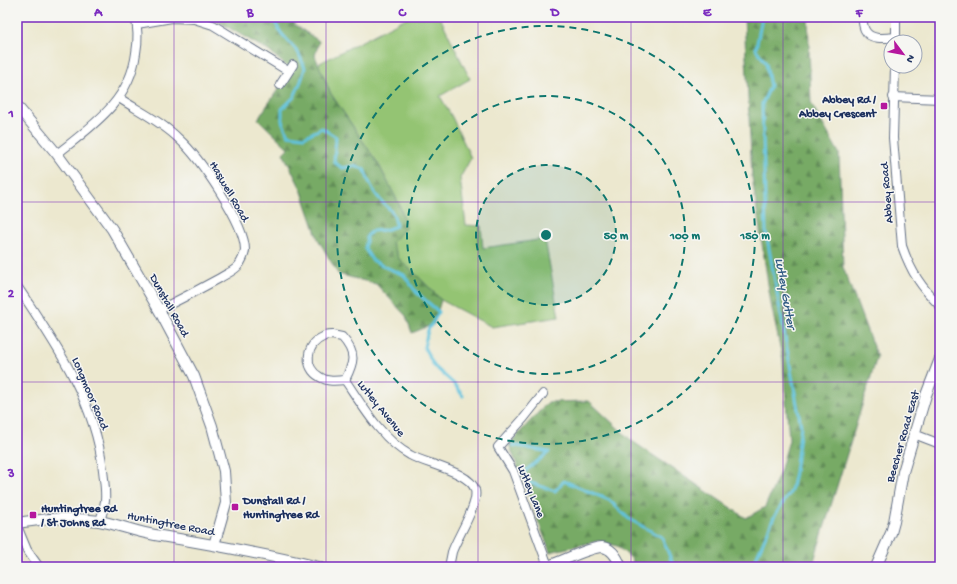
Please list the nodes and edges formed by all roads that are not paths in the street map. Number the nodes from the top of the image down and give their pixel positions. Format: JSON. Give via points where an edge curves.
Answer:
{"nodes":[{"id":1,"x":862,"y":17,"type":"edge"},
{"id":2,"x":897,"y":18,"type":"edge"},
{"id":3,"x":136,"y":20,"type":"edge"},
{"id":4,"x":896,"y":34,"type":"edge"},
{"id":5,"x":883,"y":38,"type":"edge"},
{"id":6,"x":895,"y":74,"type":"edge"},
{"id":7,"x":280,"y":85,"type":"dead end"},
{"id":8,"x":894,"y":97,"type":"junction"},
{"id":9,"x":119,"y":98,"type":"junction"},
{"id":10,"x":940,"y":99,"type":"edge"},
{"id":11,"x":17,"y":106,"type":"edge"},
{"id":12,"x":57,"y":154,"type":"junction"},
{"id":13,"x":17,"y":286,"type":"edge"},
{"id":14,"x":940,"y":306,"type":"edge"},
{"id":15,"x":159,"y":310,"type":"junction"},
{"id":16,"x":940,"y":359,"type":"edge"},
{"id":17,"x":344,"y":380,"type":"junction"},
{"id":18,"x":542,"y":394,"type":"dead end"},
{"id":19,"x":914,"y":434,"type":"junction"},
{"id":20,"x":940,"y":444,"type":"edge"},
{"id":21,"x":100,"y":521,"type":"junction"},
{"id":22,"x":17,"y":524,"type":"edge"},
{"id":23,"x":214,"y":545,"type":"junction"},
{"id":24,"x":546,"y":566,"type":"edge"},
{"id":25,"x":39,"y":567,"type":"edge"},
{"id":26,"x":319,"y":567,"type":"edge"},
{"id":27,"x":449,"y":567,"type":"edge"},
{"id":28,"x":621,"y":567,"type":"edge"},
{"id":29,"x":876,"y":567,"type":"edge"}],
"edges":[{"from":1,"to":5,"type":"street","via":[[865,31],[869,35]]},
{"from":2,"to":4,"type":"street"},
{"from":3,"to":7,"type":"street","via":[[194,18],[213,26],[291,68]]},
{"from":3,"to":9,"type":"street","via":[[137,45],[134,66]]},
{"from":6,"to":8,"type":"street","name":"Abbey Road"},
{"from":8,"to":10,"type":"street"},
{"from":8,"to":14,"type":"street","name":"Abbey Road","via":[[893,138],[902,246],[907,262],[920,284]]},
{"from":9,"to":12,"type":"street","via":[[96,123]]},
{"from":9,"to":15,"type":"street","name":"Haswell Road","via":[[156,121],[191,150],[237,223],[245,251],[239,266]]},
{"from":11,"to":12,"type":"street","name":"Dunstall Road"},
{"from":12,"to":15,"type":"street","name":"Dunstall Road","via":[[112,229]]},
{"from":13,"to":21,"type":"street","name":"Longmoor Road","via":[[71,372],[95,429],[101,455],[105,500]]},
{"from":15,"to":23,"type":"street","name":"Dunstall Road","via":[[194,376],[212,426],[224,471],[226,503]]},
{"from":16,"to":19,"type":"street","name":"Beecher Road East"},
{"from":17,"to":17,"type":"street","name":"Lutley Avenue","via":[[320,377],[309,365],[310,349],[323,337],[342,337],[354,356],[352,367]]},
{"from":17,"to":27,"type":"street","name":"Lutley Avenue","via":[[392,442],[410,456],[462,475],[473,486],[473,505],[452,552]]},
{"from":18,"to":24,"type":"street","name":"Lutley Lane","via":[[498,447],[513,471]]},
{"from":19,"to":20,"type":"street"},
{"from":19,"to":29,"type":"street","name":"Beecher Road East","via":[[903,472],[891,533]]},
{"from":21,"to":22,"type":"street","name":"Huntingtree Road","via":[[54,518]]},
{"from":21,"to":23,"type":"street","name":"Huntingtree Road","via":[[146,533]]},
{"from":22,"to":25,"type":"street","via":[[27,550]]},
{"from":23,"to":26,"type":"street","name":"Huntingtree Road"},
{"from":24,"to":28,"type":"street","via":[[602,547],[617,556]]}]}
